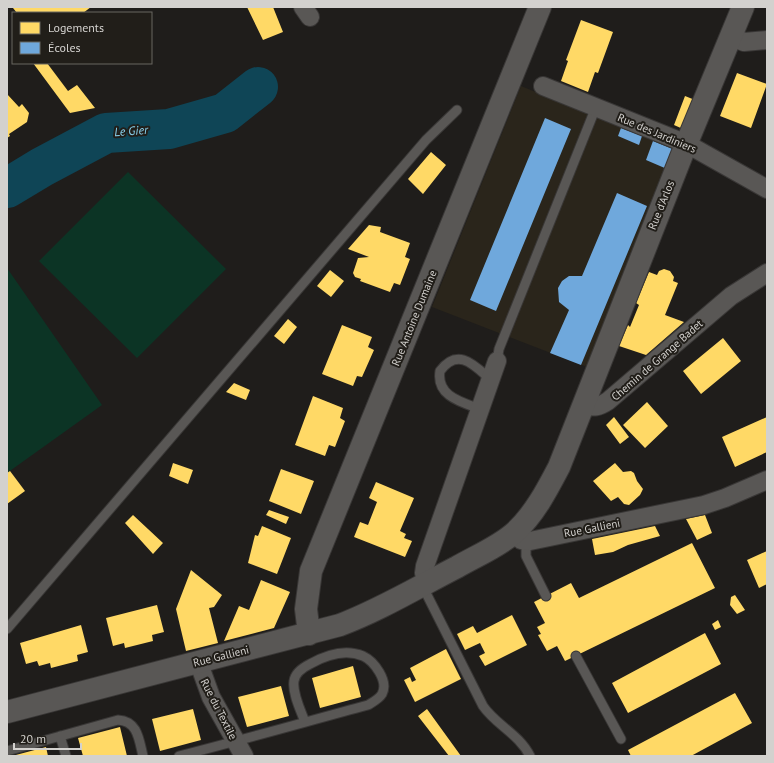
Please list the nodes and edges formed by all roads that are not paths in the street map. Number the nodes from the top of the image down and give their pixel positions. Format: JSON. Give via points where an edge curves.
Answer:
{"nodes":[{"id":1,"x":540,"y":7,"type":"edge"},
{"id":2,"x":743,"y":7,"type":"edge"},
{"id":3,"x":731,"y":38,"type":"junction"},
{"id":4,"x":767,"y":40,"type":"edge"},
{"id":5,"x":543,"y":86,"type":"dead end"},
{"id":6,"x":596,"y":107,"type":"junction"},
{"id":7,"x":457,"y":110,"type":"dead end"},
{"id":8,"x":686,"y":144,"type":"junction"},
{"id":9,"x":767,"y":189,"type":"edge"},
{"id":10,"x":767,"y":273,"type":"edge"},
{"id":11,"x":497,"y":361,"type":"joint"},
{"id":12,"x":490,"y":379,"type":"junction"},
{"id":13,"x":583,"y":405,"type":"junction"},
{"id":14,"x":480,"y":409,"type":"junction"},
{"id":15,"x":767,"y":480,"type":"edge"},
{"id":16,"x":520,"y":537,"type":"junction"},
{"id":17,"x":425,"y":584,"type":"junction"},
{"id":18,"x":546,"y":596,"type":"dead end"},
{"id":19,"x":7,"y":629,"type":"edge"},
{"id":20,"x":309,"y":634,"type":"junction"},
{"id":21,"x":576,"y":656,"type":"dead end"},
{"id":22,"x":198,"y":661,"type":"junction"},
{"id":23,"x":7,"y":712,"type":"edge"},
{"id":24,"x":305,"y":722,"type":"junction"},
{"id":25,"x":60,"y":736,"type":"junction"},
{"id":26,"x":621,"y":739,"type":"dead end"},
{"id":27,"x":240,"y":749,"type":"edge"},
{"id":28,"x":7,"y":751,"type":"edge"},
{"id":29,"x":66,"y":756,"type":"edge"},
{"id":30,"x":142,"y":756,"type":"edge"},
{"id":31,"x":179,"y":756,"type":"edge"},
{"id":32,"x":530,"y":756,"type":"edge"}],
"edges":[{"from":1,"to":20,"type":"main road","name":"Rue Antoine Dumaine","via":[[311,571],[306,609]]},
{"from":2,"to":3,"type":"main road","name":"Rue d'Arlos"},
{"from":3,"to":4,"type":"street","via":[[744,42]]},
{"from":3,"to":8,"type":"main road","name":"Rue d'Arlos"},
{"from":5,"to":6,"type":"street","name":"Rue des Jardiniers"},
{"from":6,"to":8,"type":"street","name":"Rue des Jardiniers"},
{"from":6,"to":11,"type":"lane","via":[[499,349]]},
{"from":7,"to":19,"type":"lane","via":[[426,140]]},
{"from":8,"to":9,"type":"street","name":"Rue des Jardiniers"},
{"from":8,"to":13,"type":"main road","name":"Rue d'Arlos"},
{"from":10,"to":13,"type":"street","name":"Chemin de Grange Badet","via":[[731,296],[608,402],[592,407]]},
{"from":11,"to":12,"type":"street"},
{"from":12,"to":14,"type":"street"},
{"from":12,"to":14,"type":"lane","via":[[469,362],[460,359],[449,361],[440,371],[439,384],[444,390],[459,402]]},
{"from":13,"to":16,"type":"main road","via":[[559,467]]},
{"from":14,"to":17,"type":"street","via":[[425,566]]},
{"from":15,"to":16,"type":"street","name":"Rue Gallieni","via":[[704,505]]},
{"from":16,"to":17,"type":"main road","name":"Rue Gallieni","via":[[498,544]]},
{"from":16,"to":18,"type":"lane","via":[[526,556]]},
{"from":17,"to":20,"type":"main road","name":"Rue Gallieni","via":[[364,616]]},
{"from":17,"to":32,"type":"lane","via":[[483,706],[520,741]]},
{"from":20,"to":22,"type":"main road","name":"Rue Gallieni"},
{"from":21,"to":26,"type":"lane"},
{"from":22,"to":23,"type":"main road","name":"Rue Gallieni"},
{"from":22,"to":27,"type":"street","name":"Rue du Textile","via":[[211,697]]},
{"from":24,"to":24,"type":"lane","via":[[368,705],[377,700],[383,693],[384,684],[372,662],[363,656],[339,653],[327,656],[297,674],[294,689]]},
{"from":24,"to":27,"type":"lane"},
{"from":25,"to":28,"type":"lane"},
{"from":25,"to":29,"type":"lane"},
{"from":25,"to":30,"type":"lane","via":[[118,720],[126,721],[133,726],[137,734]]},
{"from":27,"to":31,"type":"lane"}]}
